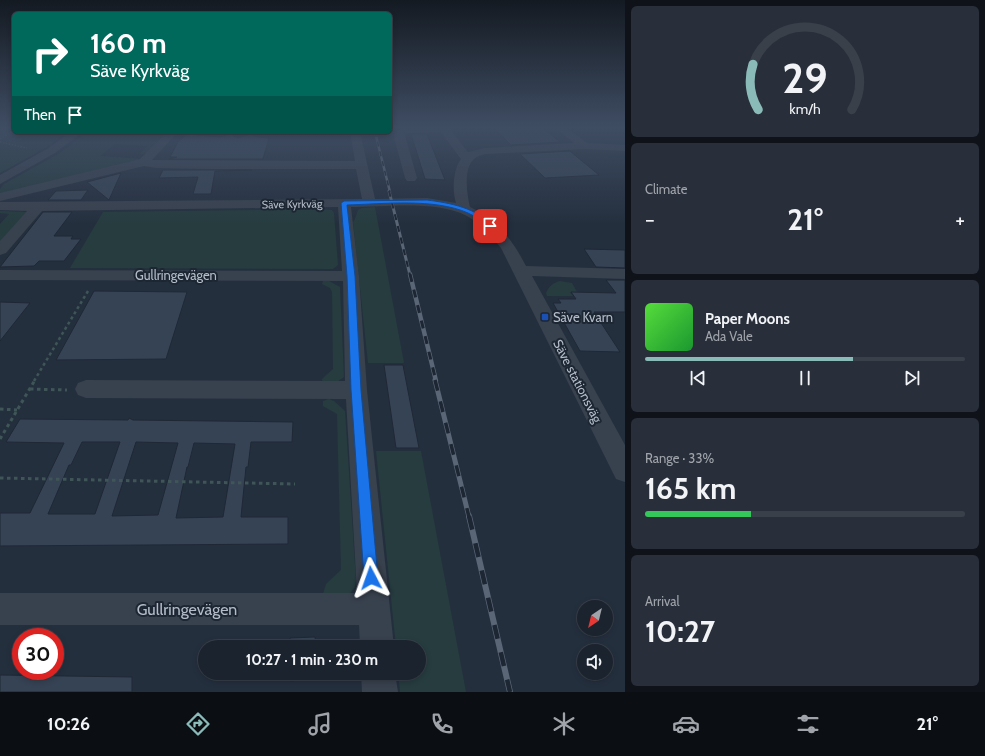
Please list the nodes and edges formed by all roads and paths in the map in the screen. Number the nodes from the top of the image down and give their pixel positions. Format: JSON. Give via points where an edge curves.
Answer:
{"nodes":[{"id":1,"x":36,"y":159,"type":"edge"},
{"id":2,"x":147,"y":159,"type":"edge"},
{"id":3,"x":361,"y":159,"type":"edge"},
{"id":4,"x":406,"y":159,"type":"edge"},
{"id":5,"x":468,"y":159,"type":"edge"},
{"id":6,"x":144,"y":162,"type":"junction"},
{"id":7,"x":362,"y":165,"type":"junction"},
{"id":8,"x":411,"y":178,"type":"dead end"},
{"id":9,"x":0,"y":180,"type":"edge"},
{"id":10,"x":0,"y":197,"type":"edge"},
{"id":11,"x":369,"y":202,"type":"junction"},
{"id":12,"x":344,"y":203,"type":"junction"},
{"id":13,"x":0,"y":206,"type":"edge"},
{"id":14,"x":38,"y":206,"type":"junction"},
{"id":15,"x":464,"y":209,"type":"junction"},
{"id":16,"x":0,"y":250,"type":"edge"},
{"id":17,"x":521,"y":271,"type":"junction"},
{"id":18,"x":0,"y":275,"type":"edge"},
{"id":19,"x":98,"y":275,"type":"junction"},
{"id":20,"x":351,"y":276,"type":"junction"},
{"id":21,"x":622,"y":276,"type":"edge"},
{"id":22,"x":30,"y":389,"type":"junction"},
{"id":23,"x":86,"y":389,"type":"joint"},
{"id":24,"x":356,"y":390,"type":"junction"},
{"id":25,"x":0,"y":409,"type":"edge"},
{"id":26,"x":17,"y":410,"type":"junction"},
{"id":27,"x":0,"y":439,"type":"edge"},
{"id":28,"x":625,"y":470,"type":"edge"},
{"id":29,"x":0,"y":478,"type":"edge"},
{"id":30,"x":295,"y":484,"type":"dead end"},
{"id":31,"x":0,"y":609,"type":"edge"},
{"id":32,"x":374,"y":609,"type":"junction"},
{"id":33,"x":376,"y":640,"type":"edge"},
{"id":34,"x":379,"y":680,"type":"edge"},
{"id":35,"x":380,"y":692,"type":"edge"}],
"edges":[{"from":1,"to":9,"type":"street"},
{"from":2,"to":6,"type":"street"},
{"from":3,"to":7,"type":"street"},
{"from":4,"to":8,"type":"street"},
{"from":5,"to":15,"type":"street","via":[[464,163],[460,186]]},
{"from":6,"to":7,"type":"street","via":[[210,165]]},
{"from":6,"to":10,"type":"street"},
{"from":7,"to":11,"type":"street"},
{"from":11,"to":12,"type":"street","name":"Säve Kyrkväg"},
{"from":11,"to":15,"type":"street","name":"Säve Kyrkväg","via":[[427,202]]},
{"from":12,"to":14,"type":"street","name":"Säve Kyrkväg"},
{"from":12,"to":20,"type":"street"},
{"from":13,"to":14,"type":"street","name":"Säve Kyrkväg"},
{"from":14,"to":16,"type":"street"},
{"from":15,"to":17,"type":"street","name":"Säve Kyrkväg","via":[[484,220],[496,232],[508,247]]},
{"from":17,"to":21,"type":"street"},
{"from":17,"to":28,"type":"street","name":"Säve stationsväg"},
{"from":18,"to":19,"type":"street","name":"Gullringevägen"},
{"from":19,"to":20,"type":"street","name":"Gullringevägen"},
{"from":19,"to":22,"type":"path"},
{"from":20,"to":24,"type":"street"},
{"from":22,"to":23,"type":"path"},
{"from":22,"to":26,"type":"path"},
{"from":23,"to":24,"type":"street"},
{"from":24,"to":32,"type":"street"},
{"from":25,"to":26,"type":"path"},
{"from":26,"to":27,"type":"path"},
{"from":29,"to":30,"type":"path"},
{"from":31,"to":32,"type":"street","name":"Gullringevägen"},
{"from":32,"to":33,"type":"street"},
{"from":34,"to":35,"type":"street"}]}
